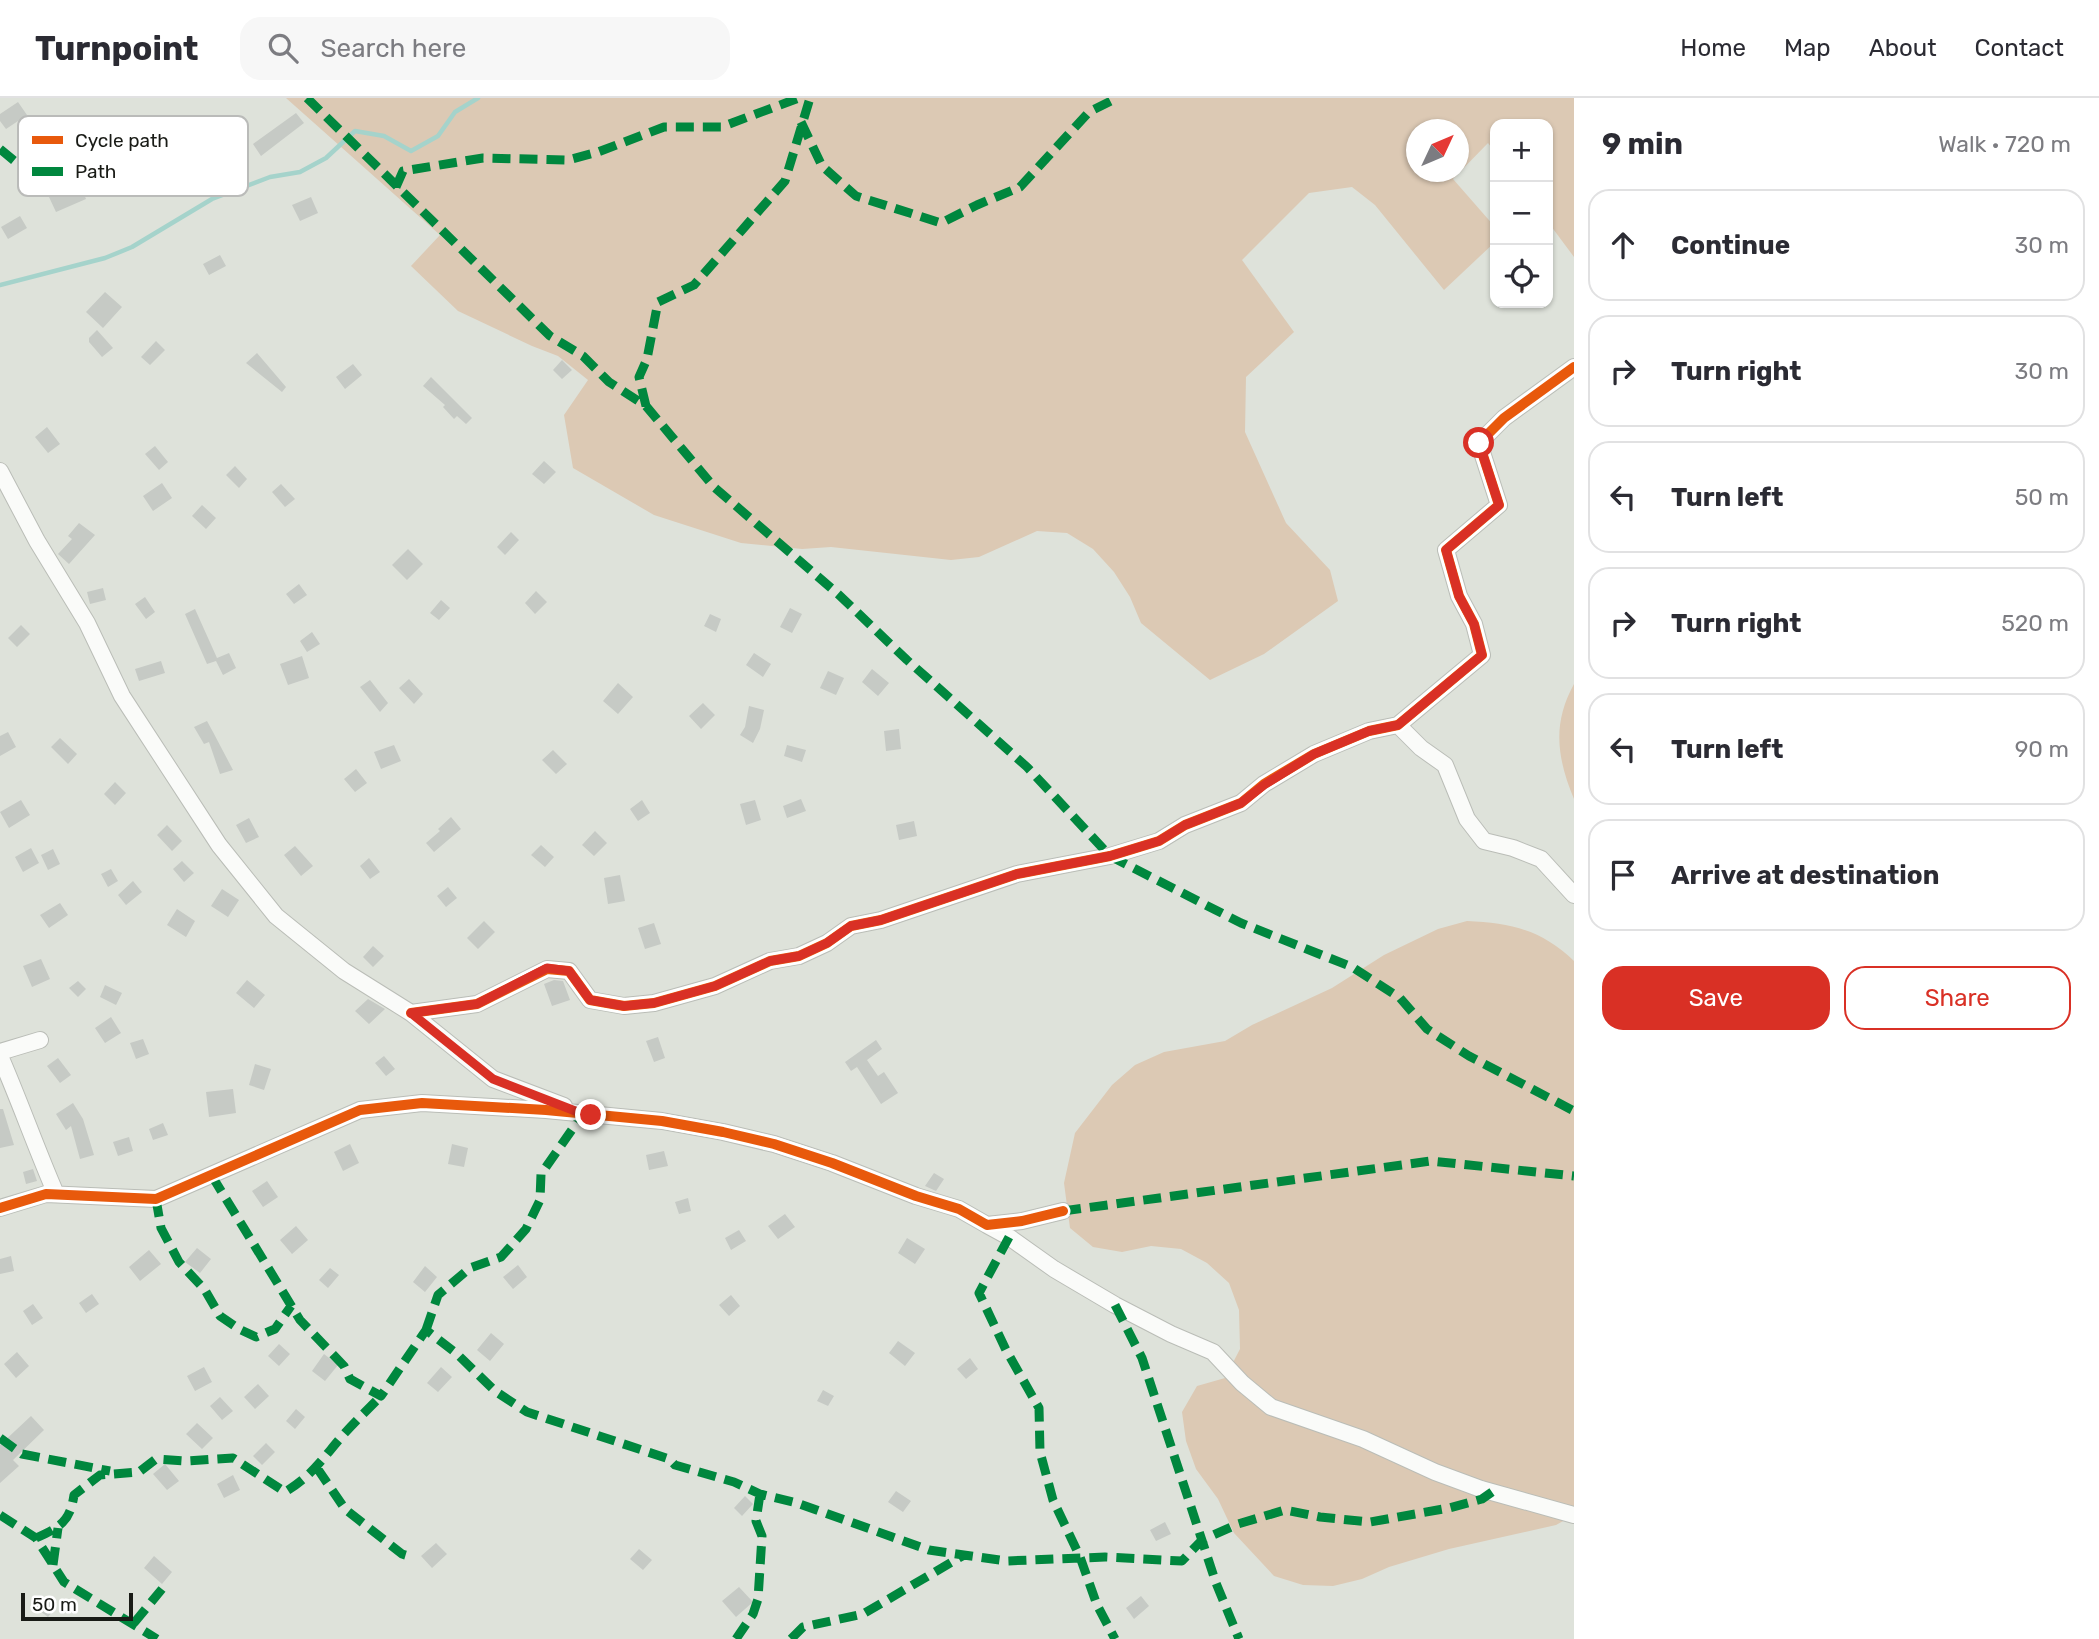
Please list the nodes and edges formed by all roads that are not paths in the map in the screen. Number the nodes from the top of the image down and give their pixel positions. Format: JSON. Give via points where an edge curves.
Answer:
{"nodes":[{"id":1,"x":1574,"y":367,"type":"edge"},
{"id":2,"x":0,"y":471,"type":"edge"},
{"id":3,"x":1398,"y":725,"type":"junction"},
{"id":4,"x":1574,"y":895,"type":"edge"},
{"id":5,"x":411,"y":1013,"type":"junction"},
{"id":6,"x":40,"y":1040,"type":"dead end"},
{"id":7,"x":0,"y":1054,"type":"edge"},
{"id":8,"x":583,"y":1114,"type":"junction"},
{"id":9,"x":56,"y":1194,"type":"junction"},
{"id":10,"x":0,"y":1208,"type":"edge"},
{"id":11,"x":1063,"y":1211,"type":"dead end"},
{"id":12,"x":987,"y":1225,"type":"junction"},
{"id":13,"x":1574,"y":1515,"type":"edge"}],
"edges":[{"from":1,"to":3,"type":"street","via":[[1504,418],[1479,443],[1499,505],[1446,550],[1482,655]]},
{"from":2,"to":5,"type":"street","via":[[87,623],[122,696],[219,845],[276,916],[344,971]]},
{"from":3,"to":4,"type":"street","via":[[1445,765],[1467,819],[1484,841],[1541,859]]},
{"from":3,"to":5,"type":"street","via":[[1369,731],[1314,754],[1241,803],[1185,825],[1159,841],[1110,856],[1017,874],[851,926],[799,956],[770,961],[715,986],[654,1003],[624,1006],[590,1000],[569,971],[547,968],[477,1004]]},
{"from":5,"to":8,"type":"street","via":[[493,1079]]},
{"from":6,"to":7,"type":"street"},
{"from":7,"to":9,"type":"street"},
{"from":8,"to":9,"type":"street","via":[[422,1104],[360,1110],[156,1199]]},
{"from":8,"to":12,"type":"street","via":[[662,1121],[774,1144],[959,1209]]},
{"from":9,"to":10,"type":"street"},
{"from":11,"to":12,"type":"street"},
{"from":12,"to":13,"type":"street","via":[[1115,1305],[1213,1352],[1271,1406],[1481,1489]]}]}
